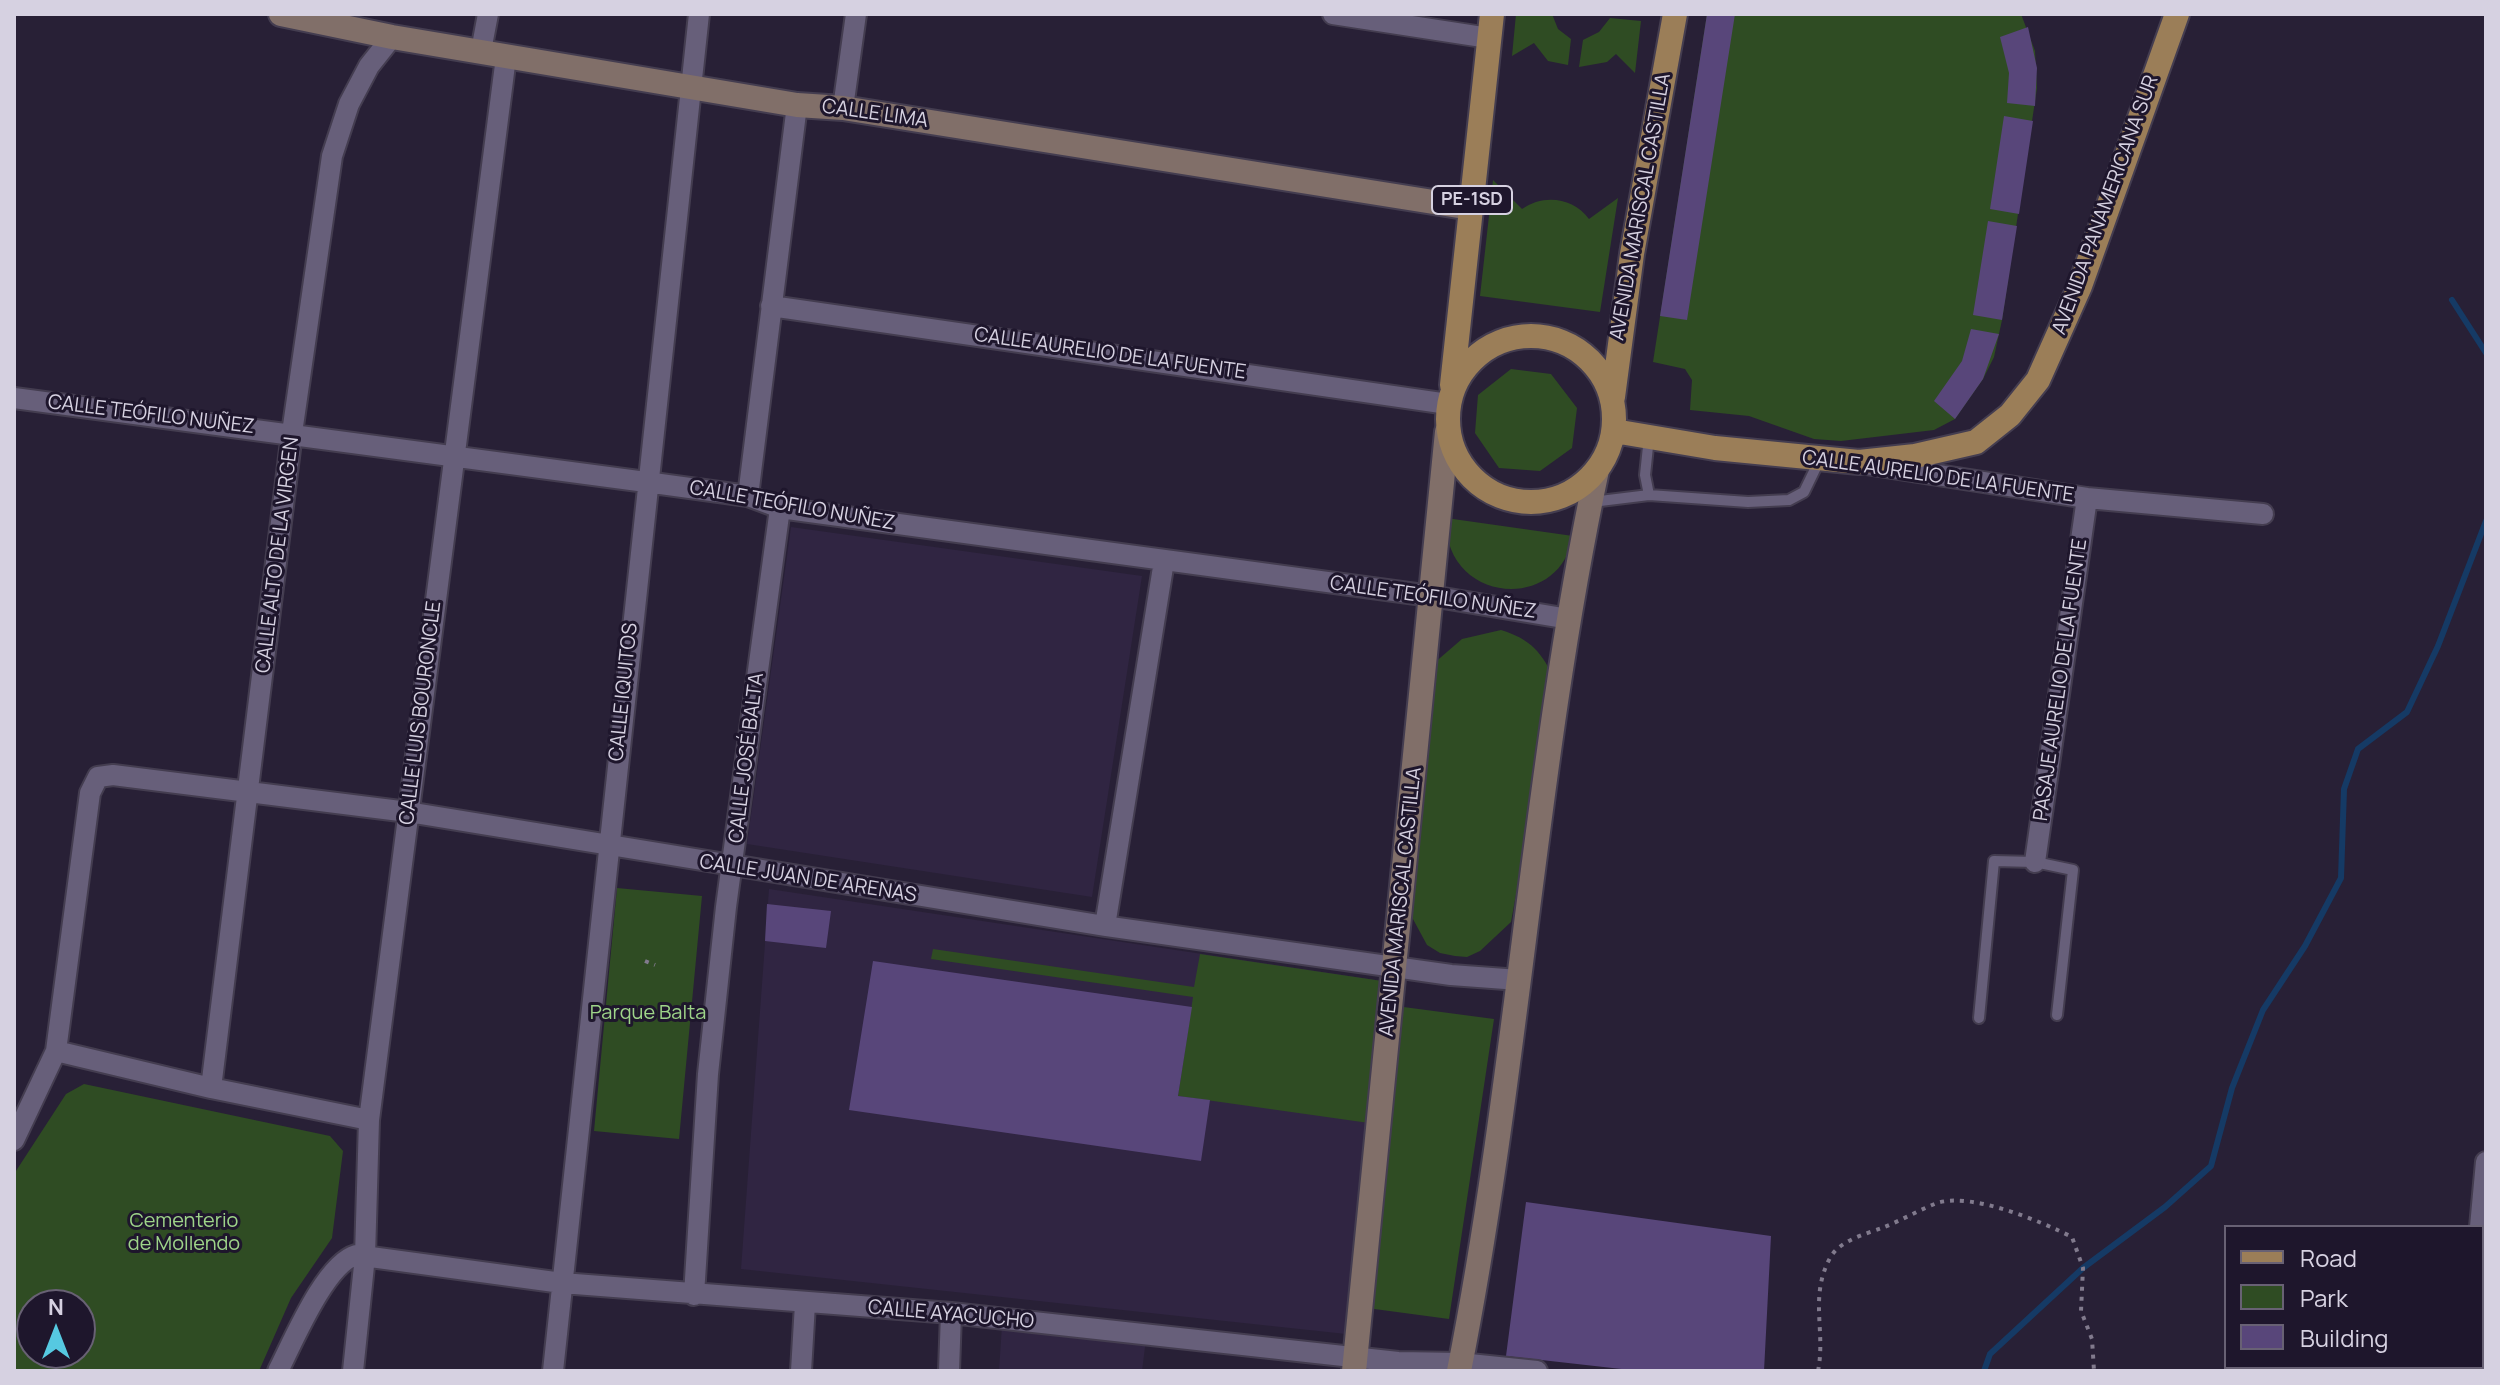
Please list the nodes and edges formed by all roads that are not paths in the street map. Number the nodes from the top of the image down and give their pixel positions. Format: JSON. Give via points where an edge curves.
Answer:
{"nodes":[{"id":1,"x":281,"y":14,"type":"edge"},
{"id":2,"x":488,"y":14,"type":"edge"},
{"id":3,"x":699,"y":14,"type":"edge"},
{"id":4,"x":856,"y":14,"type":"edge"},
{"id":5,"x":1333,"y":14,"type":"edge"},
{"id":6,"x":1675,"y":14,"type":"edge"},
{"id":7,"x":2177,"y":14,"type":"edge"},
{"id":8,"x":1490,"y":26,"type":"edge"},
{"id":9,"x":392,"y":37,"type":"junction"},
{"id":10,"x":481,"y":51,"type":"junction"},
{"id":11,"x":506,"y":57,"type":"junction"},
{"id":12,"x":690,"y":85,"type":"junction"},
{"id":13,"x":797,"y":105,"type":"junction"},
{"id":14,"x":843,"y":108,"type":"junction"},
{"id":15,"x":1471,"y":208,"type":"junction"},
{"id":16,"x":771,"y":306,"type":"junction"},
{"id":17,"x":1450,"y":395,"type":"junction"},
{"id":18,"x":14,"y":398,"type":"edge"},
{"id":19,"x":1613,"y":400,"type":"junction"},
{"id":20,"x":1614,"y":431,"type":"junction"},
{"id":21,"x":1447,"y":432,"type":"junction"},
{"id":22,"x":292,"y":433,"type":"junction"},
{"id":23,"x":1649,"y":437,"type":"junction"},
{"id":24,"x":455,"y":455,"type":"junction"},
{"id":25,"x":1820,"y":459,"type":"junction"},
{"id":26,"x":1859,"y":462,"type":"junction"},
{"id":27,"x":1597,"y":470,"type":"junction"},
{"id":28,"x":646,"y":482,"type":"junction"},
{"id":29,"x":1649,"y":495,"type":"junction"},
{"id":30,"x":748,"y":496,"type":"junction"},
{"id":31,"x":2087,"y":498,"type":"junction"},
{"id":32,"x":1590,"y":502,"type":"junction"},
{"id":33,"x":780,"y":508,"type":"junction"},
{"id":34,"x":2263,"y":514,"type":"dead end"},
{"id":35,"x":1164,"y":561,"type":"junction"},
{"id":36,"x":1431,"y":596,"type":"junction"},
{"id":37,"x":1569,"y":619,"type":"junction"},
{"id":38,"x":250,"y":792,"type":"junction"},
{"id":39,"x":408,"y":812,"type":"junction"},
{"id":40,"x":608,"y":847,"type":"junction"},
{"id":41,"x":2035,"y":862,"type":"junction"},
{"id":42,"x":733,"y":867,"type":"junction"},
{"id":43,"x":1105,"y":926,"type":"junction"},
{"id":44,"x":1396,"y":965,"type":"junction"},
{"id":45,"x":1519,"y":980,"type":"junction"},
{"id":46,"x":2057,"y":1015,"type":"dead end"},
{"id":47,"x":1979,"y":1018,"type":"dead end"},
{"id":48,"x":56,"y":1051,"type":"junction"},
{"id":49,"x":211,"y":1088,"type":"junction"},
{"id":50,"x":369,"y":1120,"type":"junction"},
{"id":51,"x":14,"y":1140,"type":"edge"},
{"id":52,"x":2486,"y":1162,"type":"edge"},
{"id":53,"x":2480,"y":1225,"type":"edge"},
{"id":54,"x":365,"y":1256,"type":"junction"},
{"id":55,"x":562,"y":1283,"type":"junction"},
{"id":56,"x":694,"y":1295,"type":"junction"},
{"id":57,"x":805,"y":1304,"type":"junction"},
{"id":58,"x":951,"y":1313,"type":"junction"},
{"id":59,"x":1355,"y":1364,"type":"edge"},
{"id":60,"x":1460,"y":1367,"type":"edge"},
{"id":61,"x":278,"y":1371,"type":"edge"},
{"id":62,"x":353,"y":1371,"type":"edge"},
{"id":63,"x":553,"y":1371,"type":"edge"},
{"id":64,"x":801,"y":1371,"type":"edge"},
{"id":65,"x":949,"y":1371,"type":"edge"},
{"id":66,"x":1537,"y":1371,"type":"edge"}],
"edges":[{"from":1,"to":9,"type":"street","name":"CALLE LIMA"},
{"from":2,"to":10,"type":"street"},
{"from":3,"to":12,"type":"street","name":"CALLE IQUITOS"},
{"from":4,"to":14,"type":"street"},
{"from":5,"to":8,"type":"street"},
{"from":6,"to":19,"type":"main road","name":"AVENIDA MARISCAL CASTILLA","via":[[1632,254]]},
{"from":7,"to":26,"type":"main road","name":"AVENIDA PANAMERICANA SUR","via":[[2080,286],[2038,380],[2010,415],[1976,442]]},
{"from":8,"to":15,"type":"main road","number":"PE-1SD"},
{"from":9,"to":10,"type":"street","name":"CALLE LIMA"},
{"from":9,"to":22,"type":"street","name":"CALLE ALTO DE LA VIRGEN","via":[[349,104],[332,156]]},
{"from":10,"to":11,"type":"street","name":"CALLE LIMA"},
{"from":11,"to":12,"type":"street","name":"CALLE LIMA"},
{"from":11,"to":24,"type":"street","name":"CALLE LUIS BOURONCLE"},
{"from":12,"to":13,"type":"street","name":"CALLE LIMA"},
{"from":12,"to":28,"type":"street","name":"CALLE IQUITOS"},
{"from":13,"to":14,"type":"street","name":"CALLE LIMA"},
{"from":13,"to":16,"type":"street"},
{"from":14,"to":15,"type":"street","name":"CALLE LIMA"},
{"from":15,"to":17,"type":"main road","number":"PE-1SD"},
{"from":16,"to":17,"type":"street","name":"CALLE AURELIO DE LA FUENTE"},
{"from":16,"to":30,"type":"street"},
{"from":17,"to":19,"type":"main road","via":[[1479,354],[1498,342],[1539,336],[1580,351],[1595,365]]},
{"from":17,"to":21,"type":"main road"},
{"from":18,"to":22,"type":"street","name":"CALLE TEÓFILO NUÑEZ"},
{"from":19,"to":20,"type":"main road"},
{"from":20,"to":23,"type":"main road","name":"CALLE AURELIO DE LA FUENTE"},
{"from":20,"to":27,"type":"main road"},
{"from":21,"to":27,"type":"main road","via":[[1469,475],[1505,499],[1556,499]]},
{"from":21,"to":36,"type":"street","name":"AVENIDA MARISCAL CASTILLA"},
{"from":22,"to":24,"type":"street","name":"CALLE TEÓFILO NUÑEZ"},
{"from":22,"to":38,"type":"street","name":"CALLE ALTO DE LA VIRGEN"},
{"from":23,"to":25,"type":"main road","name":"CALLE AURELIO DE LA FUENTE"},
{"from":23,"to":29,"type":"lane"},
{"from":24,"to":28,"type":"street","name":"CALLE TEÓFILO NUÑEZ"},
{"from":24,"to":39,"type":"street","name":"CALLE LUIS BOURONCLE"},
{"from":25,"to":26,"type":"main road","name":"CALLE AURELIO DE LA FUENTE"},
{"from":25,"to":29,"type":"lane","via":[[1804,492],[1789,500]]},
{"from":26,"to":31,"type":"street","name":"CALLE AURELIO DE LA FUENTE"},
{"from":27,"to":32,"type":"street"},
{"from":28,"to":30,"type":"street","name":"CALLE TEÓFILO NUÑEZ"},
{"from":28,"to":40,"type":"street","name":"CALLE IQUITOS"},
{"from":29,"to":32,"type":"lane"},
{"from":30,"to":33,"type":"street","name":"CALLE TEÓFILO NUÑEZ"},
{"from":31,"to":34,"type":"street","name":"CALLE AURELIO DE LA FUENTE"},
{"from":31,"to":41,"type":"street","name":"PASAJE AURELIO DE LA FUENTE"},
{"from":32,"to":37,"type":"street"},
{"from":33,"to":35,"type":"street","name":"CALLE TEÓFILO NUÑEZ"},
{"from":33,"to":42,"type":"street","name":"CALLE JOSÉ BALTA"},
{"from":35,"to":36,"type":"street","name":"CALLE TEÓFILO NUÑEZ"},
{"from":35,"to":43,"type":"street"},
{"from":36,"to":37,"type":"street","name":"CALLE TEÓFILO NUÑEZ"},
{"from":36,"to":44,"type":"street","name":"AVENIDA MARISCAL CASTILLA"},
{"from":37,"to":45,"type":"street"},
{"from":38,"to":39,"type":"street","name":"CALLE JUAN DE ARENAS"},
{"from":38,"to":48,"type":"street","name":"CALLE JUAN DE ARENAS","via":[[98,777],[90,793]]},
{"from":38,"to":49,"type":"street","name":"CALLE ALTO DE LA VIRGEN"},
{"from":39,"to":40,"type":"street","name":"CALLE JUAN DE ARENAS"},
{"from":39,"to":50,"type":"street","name":"CALLE LUIS BOURONCLE"},
{"from":40,"to":42,"type":"street","name":"CALLE JUAN DE ARENAS"},
{"from":40,"to":55,"type":"street","name":"CALLE IQUITOS"},
{"from":41,"to":46,"type":"lane","via":[[2073,870]]},
{"from":41,"to":47,"type":"lane","via":[[1994,861]]},
{"from":42,"to":43,"type":"street","name":"CALLE JUAN DE ARENAS"},
{"from":42,"to":56,"type":"street","name":"CALLE JOSÉ BALTA","via":[[708,1074]]},
{"from":43,"to":44,"type":"street","name":"CALLE JUAN DE ARENAS"},
{"from":44,"to":45,"type":"street","name":"CALLE JUAN DE ARENAS"},
{"from":44,"to":59,"type":"street","name":"AVENIDA MARISCAL CASTILLA"},
{"from":45,"to":60,"type":"street"},
{"from":48,"to":49,"type":"street"},
{"from":48,"to":51,"type":"street"},
{"from":49,"to":50,"type":"street"},
{"from":50,"to":54,"type":"street","name":"CALLE LUIS BOURONCLE"},
{"from":52,"to":53,"type":"street"},
{"from":54,"to":55,"type":"street","name":"CALLE AYACUCHO"},
{"from":54,"to":61,"type":"street","via":[[345,1258]]},
{"from":54,"to":62,"type":"street","name":"CALLE LUIS BOURONCLE"},
{"from":55,"to":56,"type":"street","name":"CALLE AYACUCHO"},
{"from":55,"to":63,"type":"street","name":"CALLE IQUITOS"},
{"from":56,"to":57,"type":"street","name":"CALLE AYACUCHO"},
{"from":57,"to":58,"type":"street","name":"CALLE AYACUCHO"},
{"from":57,"to":64,"type":"street"},
{"from":58,"to":59,"type":"street","name":"CALLE AYACUCHO"},
{"from":58,"to":65,"type":"street"},
{"from":59,"to":60,"type":"street","name":"CALLE AYACUCHO"},
{"from":60,"to":66,"type":"street","name":"CALLE AYACUCHO"}]}
